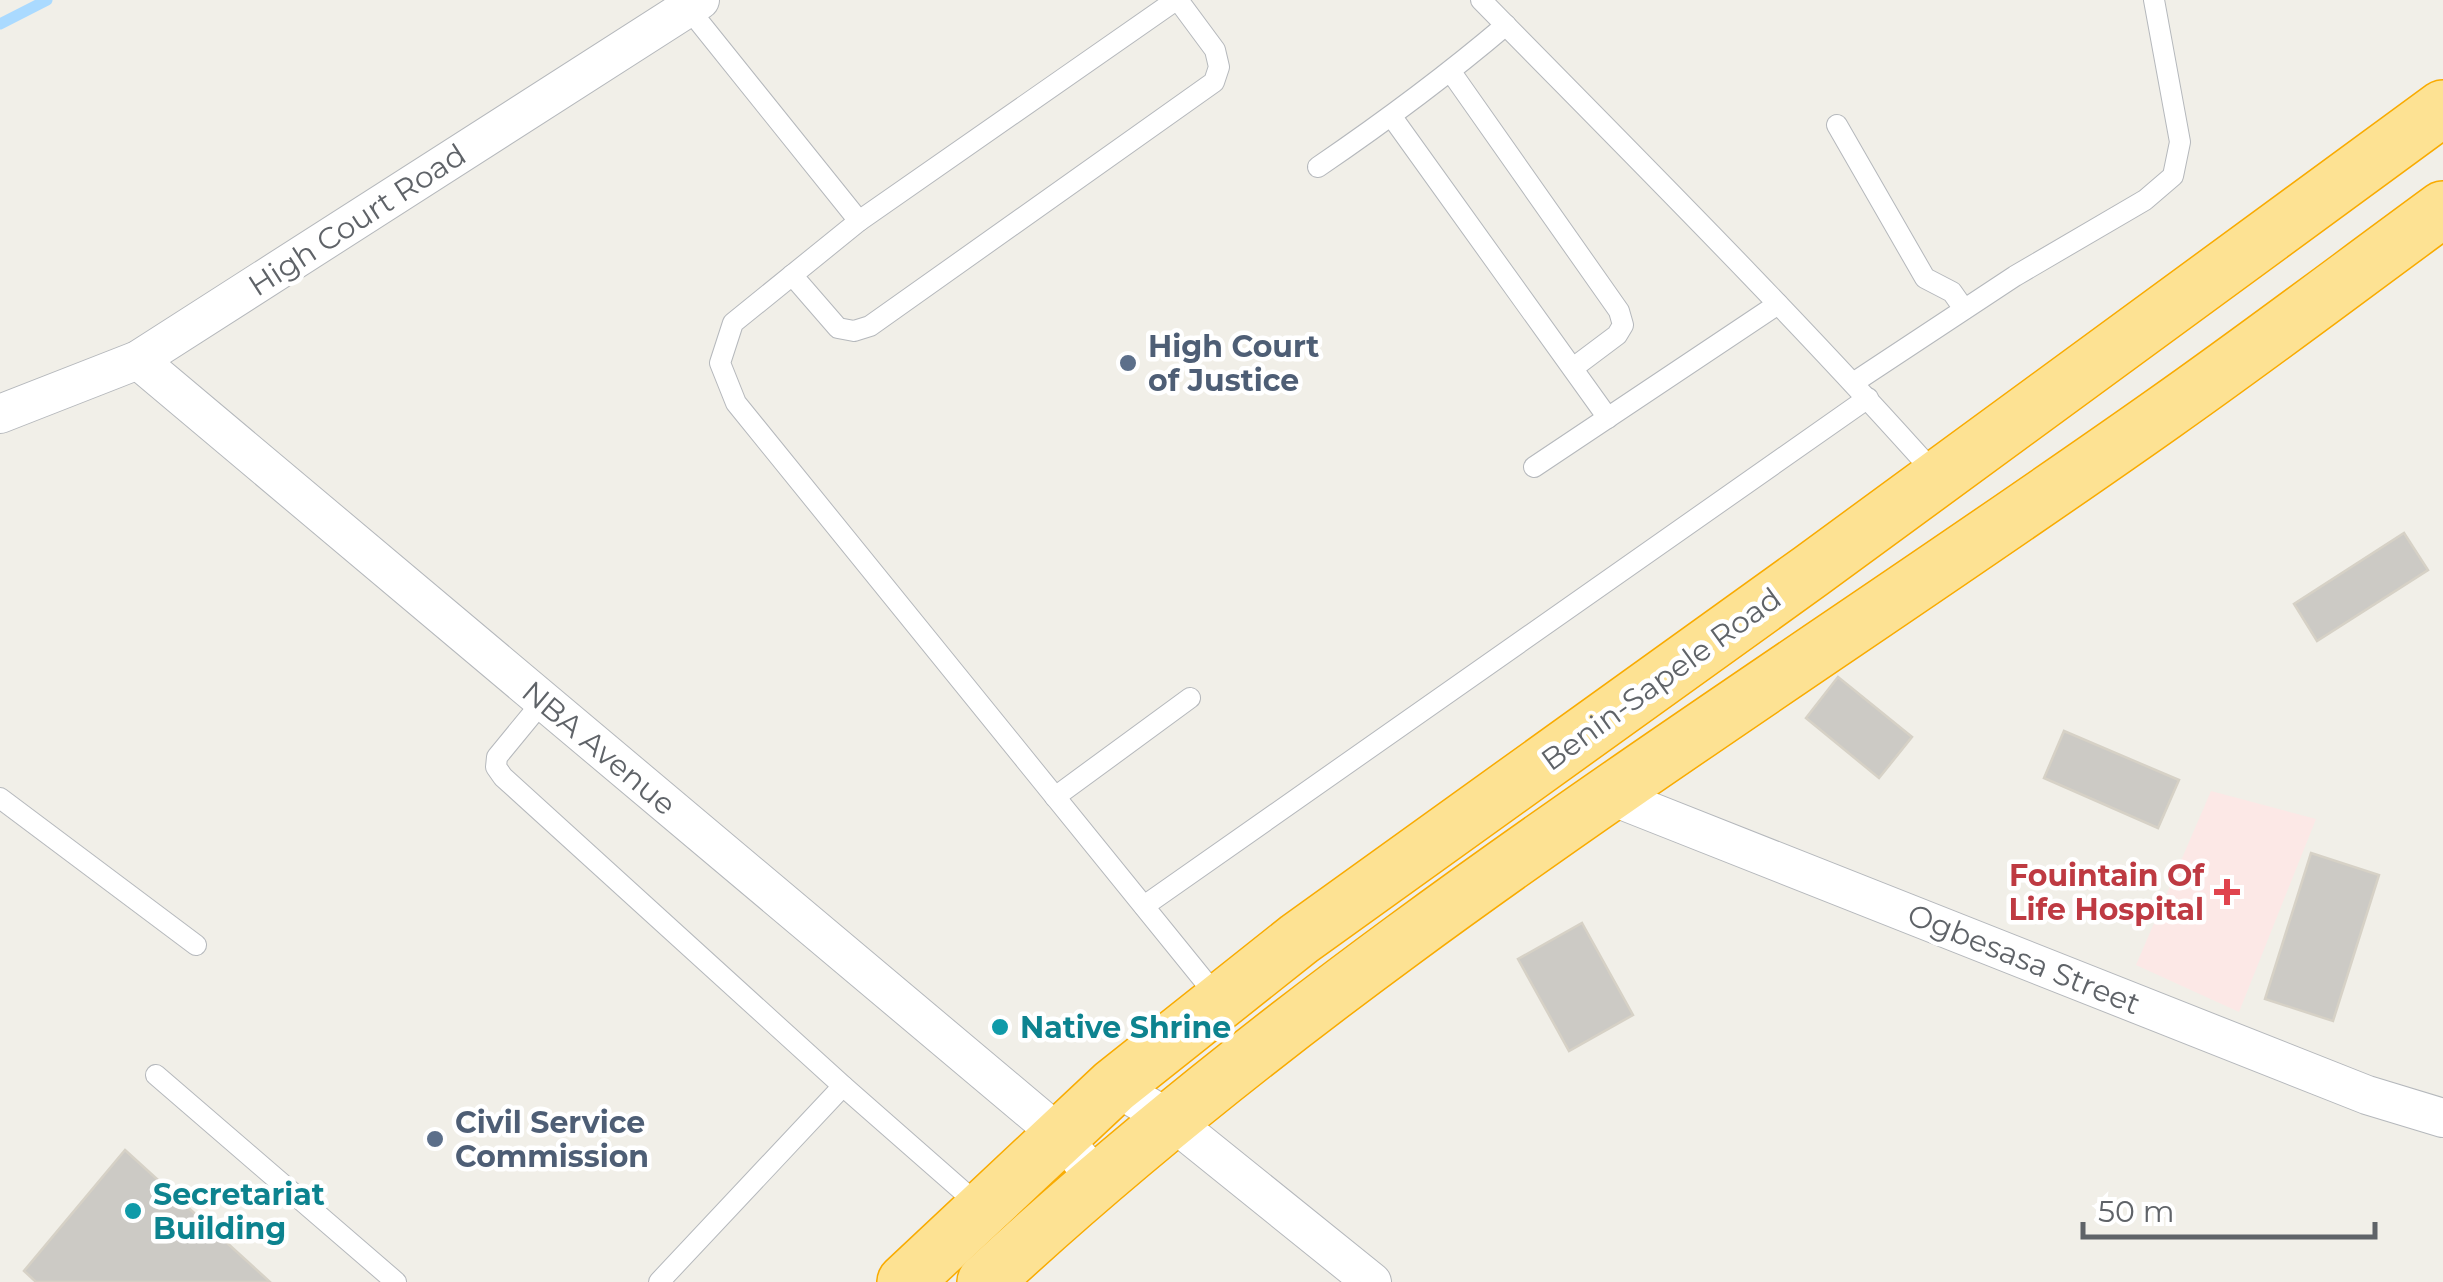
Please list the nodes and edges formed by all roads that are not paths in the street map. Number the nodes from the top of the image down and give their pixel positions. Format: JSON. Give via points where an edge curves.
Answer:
{"nodes":[{"id":1,"x":1177,"y":0,"type":"edge"},
{"id":2,"x":1482,"y":0,"type":"edge"},
{"id":3,"x":2154,"y":0,"type":"edge"},
{"id":4,"x":694,"y":4,"type":"edge"},
{"id":5,"x":1506,"y":25,"type":"junction"},
{"id":6,"x":1451,"y":72,"type":"junction"},
{"id":7,"x":2443,"y":108,"type":"edge"},
{"id":8,"x":1392,"y":117,"type":"junction"},
{"id":9,"x":1836,"y":125,"type":"dead end"},
{"id":10,"x":1318,"y":166,"type":"dead end"},
{"id":11,"x":2443,"y":209,"type":"edge"},
{"id":12,"x":859,"y":221,"type":"junction"},
{"id":13,"x":792,"y":275,"type":"junction"},
{"id":14,"x":1778,"y":304,"type":"junction"},
{"id":15,"x":1964,"y":310,"type":"junction"},
{"id":16,"x":138,"y":360,"type":"junction"},
{"id":17,"x":1573,"y":368,"type":"junction"},
{"id":18,"x":1860,"y":390,"type":"junction"},
{"id":19,"x":0,"y":414,"type":"edge"},
{"id":20,"x":1608,"y":418,"type":"junction"},
{"id":21,"x":1534,"y":467,"type":"dead end"},
{"id":22,"x":1938,"y":478,"type":"junction"},
{"id":23,"x":1190,"y":698,"type":"dead end"},
{"id":24,"x":543,"y":701,"type":"junction"},
{"id":25,"x":1606,"y":794,"type":"junction"},
{"id":26,"x":1055,"y":797,"type":"junction"},
{"id":27,"x":0,"y":798,"type":"edge"},
{"id":28,"x":1144,"y":906,"type":"junction"},
{"id":29,"x":196,"y":945,"type":"dead end"},
{"id":30,"x":1221,"y":1002,"type":"junction"},
{"id":31,"x":156,"y":1075,"type":"dead end"},
{"id":32,"x":843,"y":1086,"type":"junction"},
{"id":33,"x":1114,"y":1086,"type":"junction"},
{"id":34,"x":2443,"y":1118,"type":"edge"},
{"id":35,"x":1171,"y":1120,"type":"junction"},
{"id":36,"x":1061,"y":1136,"type":"junction"},
{"id":37,"x":1099,"y":1182,"type":"junction"},
{"id":38,"x":984,"y":1209,"type":"junction"},
{"id":39,"x":396,"y":1282,"type":"edge"},
{"id":40,"x":659,"y":1282,"type":"edge"},
{"id":41,"x":905,"y":1282,"type":"edge"},
{"id":42,"x":985,"y":1282,"type":"edge"},
{"id":43,"x":1372,"y":1282,"type":"edge"}],
"edges":[{"from":1,"to":12,"type":"lane"},
{"from":1,"to":13,"type":"lane","via":[[1219,67],[1199,94],[870,326],[838,328]]},
{"from":2,"to":5,"type":"lane"},
{"from":3,"to":15,"type":"lane","via":[[2180,142],[2173,176],[2145,200]]},
{"from":4,"to":12,"type":"lane"},
{"from":4,"to":16,"type":"street","name":"High Court Road"},
{"from":5,"to":6,"type":"lane"},
{"from":5,"to":14,"type":"lane"},
{"from":6,"to":8,"type":"lane"},
{"from":6,"to":17,"type":"lane","via":[[1619,312],[1618,334]]},
{"from":7,"to":22,"type":"highway","name":"Benin-Sapele Road"},
{"from":8,"to":10,"type":"lane"},
{"from":8,"to":17,"type":"lane"},
{"from":9,"to":15,"type":"lane","via":[[1926,278],[1952,292]]},
{"from":11,"to":25,"type":"highway","name":"Benin-Sapele Road","via":[[2164,414]]},
{"from":12,"to":13,"type":"lane"},
{"from":13,"to":26,"type":"lane","via":[[733,323],[720,363],[736,404]]},
{"from":14,"to":18,"type":"lane"},
{"from":14,"to":20,"type":"lane"},
{"from":15,"to":18,"type":"lane"},
{"from":16,"to":19,"type":"street","name":"High Court Road"},
{"from":16,"to":24,"type":"street","name":"NBA Avenue"},
{"from":17,"to":20,"type":"lane"},
{"from":18,"to":22,"type":"lane"},
{"from":18,"to":28,"type":"lane"},
{"from":20,"to":21,"type":"lane"},
{"from":22,"to":30,"type":"highway","name":"Benin-Sapele Road"},
{"from":23,"to":26,"type":"lane"},
{"from":24,"to":32,"type":"lane","via":[[497,757],[503,777]]},
{"from":24,"to":36,"type":"street","name":"NBA Avenue"},
{"from":25,"to":34,"type":"street","name":"Ogbesasa Street","via":[[2367,1095]]},
{"from":25,"to":35,"type":"highway","name":"Benin-Sapele Road","via":[[1216,1080]]},
{"from":26,"to":28,"type":"lane"},
{"from":27,"to":29,"type":"lane"},
{"from":28,"to":30,"type":"lane"},
{"from":30,"to":33,"type":"highway","name":"Benin-Sapele Road"},
{"from":31,"to":39,"type":"lane"},
{"from":32,"to":38,"type":"lane"},
{"from":32,"to":40,"type":"lane"},
{"from":33,"to":35,"type":"street"},
{"from":33,"to":36,"type":"highway","name":"Benin-Sapele Road"},
{"from":35,"to":37,"type":"highway","name":"Benin-Sapele Road"},
{"from":35,"to":43,"type":"street"},
{"from":36,"to":37,"type":"street","name":"NBA Avenue"},
{"from":36,"to":38,"type":"highway","name":"Benin-Sapele Road"},
{"from":37,"to":42,"type":"highway","name":"Benin-Sapele Road"},
{"from":38,"to":41,"type":"highway","name":"Benin-Sapele Road"}]}
